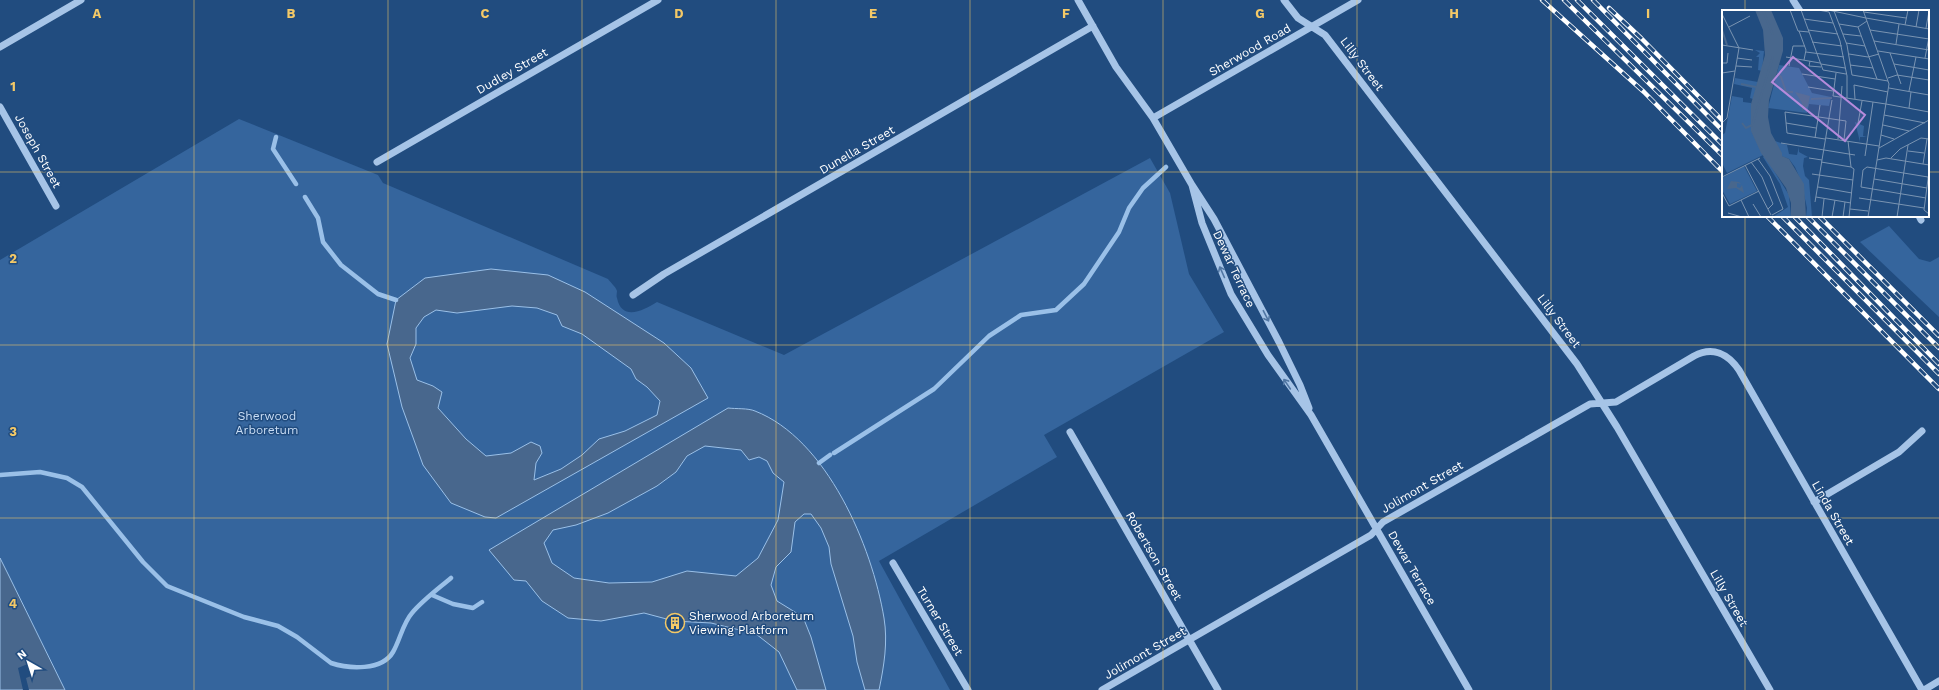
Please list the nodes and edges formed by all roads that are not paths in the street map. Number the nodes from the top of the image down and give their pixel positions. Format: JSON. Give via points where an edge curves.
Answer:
{"nodes":[{"id":1,"x":82,"y":0,"type":"edge"},
{"id":2,"x":658,"y":0,"type":"edge"},
{"id":3,"x":1078,"y":0,"type":"edge"},
{"id":4,"x":1284,"y":0,"type":"edge"},
{"id":5,"x":1358,"y":0,"type":"edge"},
{"id":6,"x":1793,"y":0,"type":"edge"},
{"id":7,"x":1799,"y":10,"type":"edge"},
{"id":8,"x":1093,"y":26,"type":"junction"},
{"id":9,"x":1312,"y":26,"type":"junction"},
{"id":10,"x":0,"y":47,"type":"edge"},
{"id":11,"x":0,"y":107,"type":"edge"},
{"id":12,"x":1153,"y":118,"type":"junction"},
{"id":13,"x":377,"y":162,"type":"dead end"},
{"id":14,"x":1192,"y":185,"type":"junction"},
{"id":15,"x":56,"y":206,"type":"dead end"},
{"id":16,"x":633,"y":296,"type":"dead end"},
{"id":17,"x":1720,"y":352,"type":"joint"},
{"id":18,"x":1603,"y":403,"type":"junction"},
{"id":19,"x":1311,"y":415,"type":"junction"},
{"id":20,"x":1922,"y":431,"type":"dead end"},
{"id":21,"x":1070,"y":432,"type":"dead end"},
{"id":22,"x":1814,"y":502,"type":"junction"},
{"id":23,"x":1377,"y":529,"type":"junction"},
{"id":24,"x":893,"y":563,"type":"dead end"},
{"id":25,"x":1190,"y":640,"type":"junction"},
{"id":26,"x":1939,"y":681,"type":"edge"},
{"id":27,"x":968,"y":690,"type":"edge"},
{"id":28,"x":1102,"y":690,"type":"edge"},
{"id":29,"x":1218,"y":690,"type":"edge"},
{"id":30,"x":1469,"y":690,"type":"edge"},
{"id":31,"x":1770,"y":690,"type":"edge"},
{"id":32,"x":1923,"y":690,"type":"edge"}],
"edges":[{"from":1,"to":10,"type":"street"},
{"from":2,"to":13,"type":"street","name":"Dudley Street"},
{"from":3,"to":8,"type":"street","name":"Dewar Terrace"},
{"from":4,"to":9,"type":"street","name":"Lilly Street","via":[[1298,18]]},
{"from":5,"to":9,"type":"street","name":"Sherwood Road"},
{"from":6,"to":7,"type":"street"},
{"from":8,"to":12,"type":"street","name":"Dewar Terrace","via":[[1123,77]]},
{"from":8,"to":16,"type":"street","name":"Dunella Street","via":[[664,274]]},
{"from":9,"to":12,"type":"street","name":"Sherwood Road"},
{"from":9,"to":18,"type":"street","name":"Lilly Street","via":[[1325,35],[1577,364]]},
{"from":11,"to":15,"type":"street","name":"Joseph Street"},
{"from":12,"to":14,"type":"street","name":"Dewar Terrace"},
{"from":14,"to":19,"type":"street","name":"Dewar Terrace","one_way":true,"via":[[1214,219],[1259,302],[1300,385]]},
{"from":19,"to":14,"type":"street","name":"Dewar Terrace","one_way":true,"via":[[1268,355],[1232,294],[1202,223]]},
{"from":17,"to":18,"type":"street","name":"Jolimont Street","via":[[1700,353],[1616,402]]},
{"from":17,"to":22,"type":"street","name":"Linda Street","via":[[1730,358],[1739,370]]},
{"from":18,"to":23,"type":"street","name":"Jolimont Street","via":[[1590,404],[1383,522]]},
{"from":18,"to":31,"type":"street","name":"Lilly Street"},
{"from":19,"to":23,"type":"street","name":"Dewar Terrace"},
{"from":20,"to":22,"type":"street","via":[[1899,452]]},
{"from":21,"to":25,"type":"street","name":"Robertson Street"},
{"from":22,"to":32,"type":"street","name":"Linda Street"},
{"from":23,"to":25,"type":"street","name":"Jolimont Street","via":[[1371,535]]},
{"from":23,"to":30,"type":"street","name":"Dewar Terrace"},
{"from":24,"to":27,"type":"street","name":"Turner Street"},
{"from":25,"to":28,"type":"street","name":"Jolimont Street"},
{"from":25,"to":29,"type":"street","name":"Robertson Street"},
{"from":26,"to":32,"type":"street"}]}
